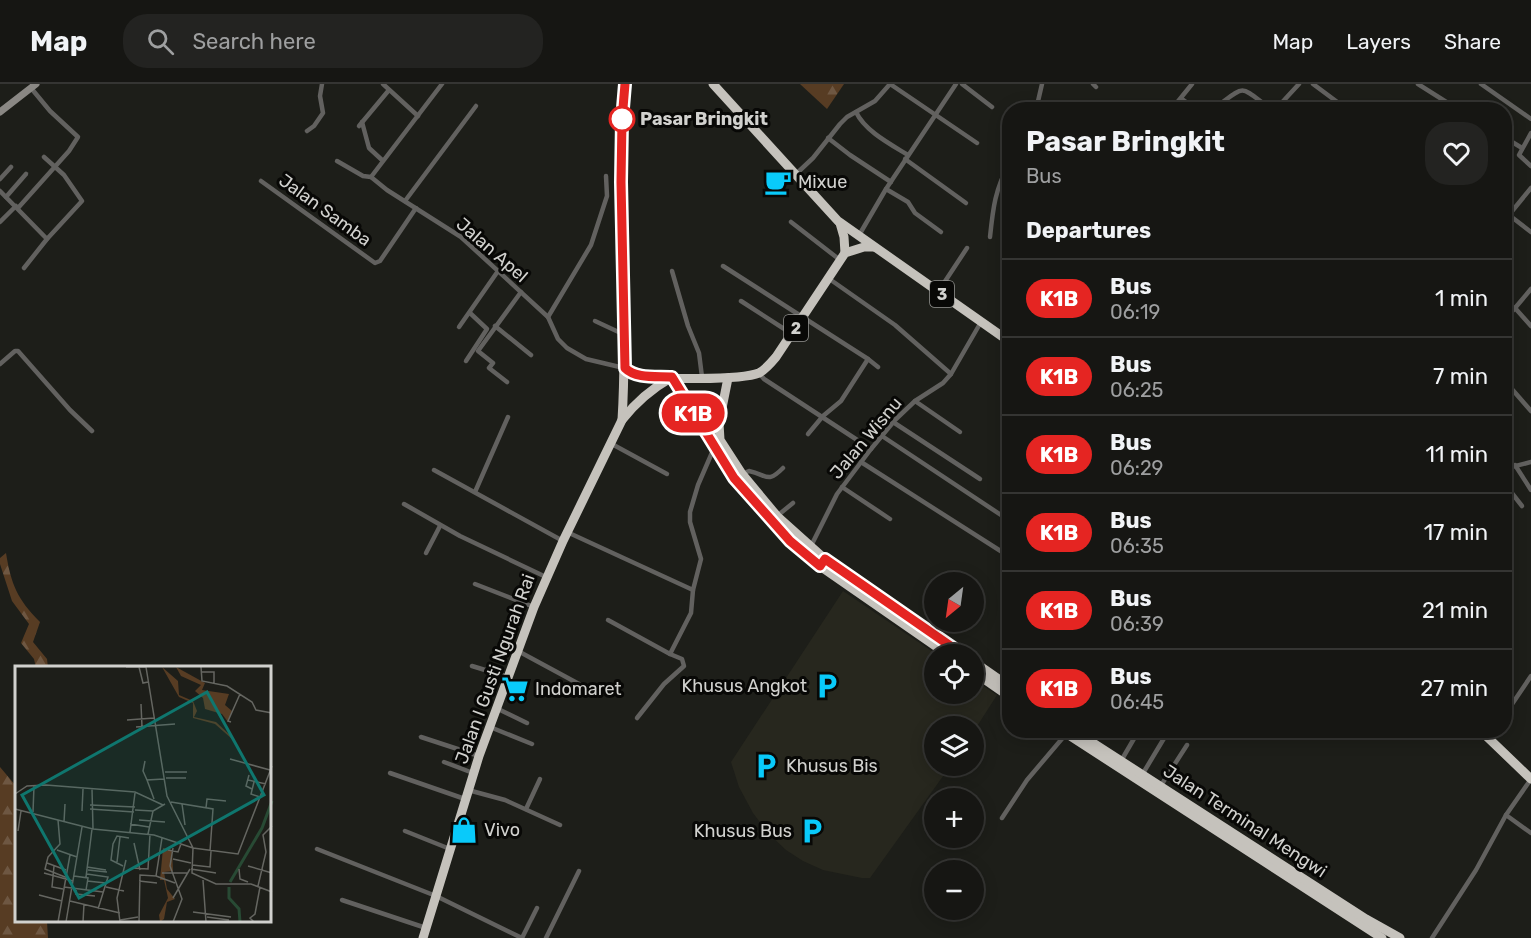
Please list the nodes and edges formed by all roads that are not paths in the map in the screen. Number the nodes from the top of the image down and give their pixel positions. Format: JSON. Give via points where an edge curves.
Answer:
{"nodes":[{"id":1,"x":322,"y":84,"type":"edge"},
{"id":2,"x":383,"y":84,"type":"edge"},
{"id":3,"x":442,"y":84,"type":"edge"},
{"id":4,"x":625,"y":84,"type":"edge"},
{"id":5,"x":713,"y":84,"type":"edge"},
{"id":6,"x":890,"y":84,"type":"edge"},
{"id":7,"x":956,"y":84,"type":"edge"},
{"id":8,"x":962,"y":84,"type":"edge"},
{"id":9,"x":1042,"y":84,"type":"edge"},
{"id":10,"x":1192,"y":84,"type":"edge"},
{"id":11,"x":1299,"y":84,"type":"edge"},
{"id":12,"x":1313,"y":84,"type":"edge"},
{"id":13,"x":1418,"y":84,"type":"edge"},
{"id":14,"x":1482,"y":84,"type":"edge"},
{"id":15,"x":33,"y":86,"type":"edge"},
{"id":16,"x":388,"y":90,"type":"junction"},
{"id":17,"x":1182,"y":99,"type":"junction"},
{"id":18,"x":1038,"y":102,"type":"edge"},
{"id":19,"x":1179,"y":102,"type":"edge"},
{"id":20,"x":1186,"y":102,"type":"edge"},
{"id":21,"x":1221,"y":102,"type":"edge"},
{"id":22,"x":1265,"y":102,"type":"edge"},
{"id":23,"x":1282,"y":102,"type":"edge"},
{"id":24,"x":1337,"y":102,"type":"edge"},
{"id":25,"x":1446,"y":102,"type":"edge"},
{"id":26,"x":1507,"y":102,"type":"edge"},
{"id":27,"x":1512,"y":105,"type":"edge"},
{"id":28,"x":476,"y":106,"type":"dead end"},
{"id":29,"x":992,"y":107,"type":"dead end"},
{"id":30,"x":0,"y":112,"type":"edge"},
{"id":31,"x":856,"y":112,"type":"junction"},
{"id":32,"x":936,"y":114,"type":"junction"},
{"id":33,"x":417,"y":116,"type":"junction"},
{"id":34,"x":1531,"y":119,"type":"edge"},
{"id":35,"x":307,"y":131,"type":"dead end"},
{"id":36,"x":1531,"y":133,"type":"edge"},
{"id":37,"x":828,"y":138,"type":"junction"},
{"id":38,"x":1512,"y":142,"type":"edge"},
{"id":39,"x":977,"y":143,"type":"dead end"},
{"id":40,"x":1522,"y":148,"type":"junction"},
{"id":41,"x":44,"y":157,"type":"dead end"},
{"id":42,"x":907,"y":157,"type":"junction"},
{"id":43,"x":382,"y":160,"type":"junction"},
{"id":44,"x":337,"y":161,"type":"dead end"},
{"id":45,"x":1531,"y":166,"type":"edge"},
{"id":46,"x":11,"y":167,"type":"dead end"},
{"id":47,"x":55,"y":167,"type":"junction"},
{"id":48,"x":26,"y":174,"type":"dead end"},
{"id":49,"x":795,"y":174,"type":"junction"},
{"id":50,"x":606,"y":176,"type":"dead end"},
{"id":51,"x":371,"y":177,"type":"junction"},
{"id":52,"x":1002,"y":177,"type":"edge"},
{"id":53,"x":0,"y":179,"type":"edge"},
{"id":54,"x":261,"y":181,"type":"dead end"},
{"id":55,"x":891,"y":182,"type":"junction"},
{"id":56,"x":1531,"y":188,"type":"edge"},
{"id":57,"x":886,"y":189,"type":"junction"},
{"id":58,"x":0,"y":191,"type":"edge"},
{"id":59,"x":6,"y":197,"type":"junction"},
{"id":60,"x":405,"y":201,"type":"junction"},
{"id":61,"x":966,"y":203,"type":"dead end"},
{"id":62,"x":17,"y":207,"type":"junction"},
{"id":63,"x":416,"y":208,"type":"junction"},
{"id":64,"x":1512,"y":211,"type":"edge"},
{"id":65,"x":1512,"y":217,"type":"edge"},
{"id":66,"x":0,"y":222,"type":"edge"},
{"id":67,"x":791,"y":222,"type":"dead end"},
{"id":68,"x":840,"y":223,"type":"junction"},
{"id":69,"x":942,"y":232,"type":"dead end"},
{"id":70,"x":1531,"y":232,"type":"edge"},
{"id":71,"x":858,"y":237,"type":"junction"},
{"id":72,"x":990,"y":237,"type":"dead end"},
{"id":73,"x":47,"y":239,"type":"junction"},
{"id":74,"x":874,"y":247,"type":"junction"},
{"id":75,"x":967,"y":248,"type":"dead end"},
{"id":76,"x":843,"y":256,"type":"junction"},
{"id":77,"x":723,"y":266,"type":"dead end"},
{"id":78,"x":24,"y":268,"type":"dead end"},
{"id":79,"x":498,"y":271,"type":"junction"},
{"id":80,"x":672,"y":271,"type":"dead end"},
{"id":81,"x":825,"y":279,"type":"junction"},
{"id":82,"x":1531,"y":289,"type":"edge"},
{"id":83,"x":521,"y":292,"type":"junction"},
{"id":84,"x":938,"y":292,"type":"junction"},
{"id":85,"x":741,"y":301,"type":"dead end"},
{"id":86,"x":1515,"y":308,"type":"junction"},
{"id":87,"x":1512,"y":312,"type":"edge"},
{"id":88,"x":470,"y":313,"type":"junction"},
{"id":89,"x":548,"y":317,"type":"junction"},
{"id":90,"x":803,"y":317,"type":"junction"},
{"id":91,"x":595,"y":321,"type":"dead end"},
{"id":92,"x":981,"y":322,"type":"junction"},
{"id":93,"x":495,"y":326,"type":"junction"},
{"id":94,"x":1531,"y":326,"type":"edge"},
{"id":95,"x":459,"y":327,"type":"dead end"},
{"id":96,"x":792,"y":334,"type":"junction"},
{"id":97,"x":625,"y":335,"type":"junction"},
{"id":98,"x":1002,"y":336,"type":"edge"},
{"id":99,"x":531,"y":355,"type":"dead end"},
{"id":100,"x":868,"y":359,"type":"junction"},
{"id":101,"x":466,"y":361,"type":"dead end"},
{"id":102,"x":0,"y":364,"type":"edge"},
{"id":103,"x":878,"y":367,"type":"dead end"},
{"id":104,"x":625,"y":368,"type":"junction"},
{"id":105,"x":759,"y":373,"type":"junction"},
{"id":106,"x":951,"y":374,"type":"junction"},
{"id":107,"x":672,"y":377,"type":"junction"},
{"id":108,"x":702,"y":377,"type":"junction"},
{"id":109,"x":728,"y":378,"type":"junction"},
{"id":110,"x":507,"y":382,"type":"dead end"},
{"id":111,"x":1512,"y":389,"type":"edge"},
{"id":112,"x":915,"y":401,"type":"junction"},
{"id":113,"x":1531,"y":411,"type":"edge"},
{"id":114,"x":823,"y":416,"type":"junction"},
{"id":115,"x":508,"y":417,"type":"dead end"},
{"id":116,"x":622,"y":420,"type":"junction"},
{"id":117,"x":893,"y":422,"type":"junction"},
{"id":118,"x":92,"y":431,"type":"dead end"},
{"id":119,"x":960,"y":432,"type":"dead end"},
{"id":120,"x":808,"y":434,"type":"dead end"},
{"id":121,"x":882,"y":436,"type":"junction"},
{"id":122,"x":610,"y":443,"type":"junction"},
{"id":123,"x":714,"y":448,"type":"junction"},
{"id":124,"x":871,"y":449,"type":"junction"},
{"id":125,"x":861,"y":462,"type":"junction"},
{"id":126,"x":1531,"y":462,"type":"edge"},
{"id":127,"x":1515,"y":465,"type":"junction"},
{"id":128,"x":1512,"y":466,"type":"edge"},
{"id":129,"x":783,"y":468,"type":"dead end"},
{"id":130,"x":434,"y":470,"type":"dead end"},
{"id":131,"x":667,"y":474,"type":"dead end"},
{"id":132,"x":738,"y":476,"type":"junction"},
{"id":133,"x":980,"y":479,"type":"dead end"},
{"id":134,"x":842,"y":487,"type":"junction"},
{"id":135,"x":1531,"y":490,"type":"edge"},
{"id":136,"x":475,"y":492,"type":"junction"},
{"id":137,"x":1512,"y":493,"type":"edge"},
{"id":138,"x":794,"y":502,"type":"dead end"},
{"id":139,"x":404,"y":504,"type":"dead end"},
{"id":140,"x":1522,"y":506,"type":"dead end"},
{"id":141,"x":1002,"y":515,"type":"edge"},
{"id":142,"x":777,"y":516,"type":"junction"},
{"id":143,"x":890,"y":519,"type":"dead end"},
{"id":144,"x":440,"y":526,"type":"junction"},
{"id":145,"x":565,"y":537,"type":"junction"},
{"id":146,"x":808,"y":551,"type":"junction"},
{"id":147,"x":1002,"y":552,"type":"edge"},
{"id":148,"x":426,"y":553,"type":"dead end"},
{"id":149,"x":546,"y":577,"type":"junction"},
{"id":150,"x":475,"y":584,"type":"dead end"},
{"id":151,"x":693,"y":590,"type":"junction"},
{"id":152,"x":534,"y":607,"type":"junction"},
{"id":153,"x":609,"y":620,"type":"dead end"},
{"id":154,"x":934,"y":644,"type":"edge"},
{"id":155,"x":947,"y":644,"type":"edge"},
{"id":156,"x":518,"y":651,"type":"junction"},
{"id":157,"x":670,"y":654,"type":"junction"},
{"id":158,"x":472,"y":666,"type":"dead end"},
{"id":159,"x":984,"y":669,"type":"edge"},
{"id":160,"x":1531,"y":676,"type":"edge"},
{"id":161,"x":508,"y":677,"type":"junction"},
{"id":162,"x":984,"y":679,"type":"edge"},
{"id":163,"x":1002,"y":681,"type":"edge"},
{"id":164,"x":607,"y":690,"type":"dead end"},
{"id":165,"x":1002,"y":691,"type":"edge"},
{"id":166,"x":1512,"y":704,"type":"edge"},
{"id":167,"x":496,"y":708,"type":"junction"},
{"id":168,"x":638,"y":718,"type":"dead end"},
{"id":169,"x":527,"y":723,"type":"dead end"},
{"id":170,"x":490,"y":727,"type":"junction"},
{"id":171,"x":421,"y":736,"type":"dead end"},
{"id":172,"x":1062,"y":738,"type":"edge"},
{"id":173,"x":1076,"y":738,"type":"edge"},
{"id":174,"x":1078,"y":738,"type":"edge"},
{"id":175,"x":1135,"y":738,"type":"edge"},
{"id":176,"x":1163,"y":738,"type":"edge"},
{"id":177,"x":1495,"y":738,"type":"edge"},
{"id":178,"x":532,"y":744,"type":"dead end"},
{"id":179,"x":1186,"y":745,"type":"dead end"},
{"id":180,"x":479,"y":756,"type":"junction"},
{"id":181,"x":1121,"y":761,"type":"junction"},
{"id":182,"x":444,"y":762,"type":"dead end"},
{"id":183,"x":390,"y":773,"type":"dead end"},
{"id":184,"x":473,"y":773,"type":"junction"},
{"id":185,"x":1142,"y":775,"type":"junction"},
{"id":186,"x":540,"y":779,"type":"dead end"},
{"id":187,"x":1531,"y":779,"type":"edge"},
{"id":188,"x":1160,"y":787,"type":"junction"},
{"id":189,"x":467,"y":794,"type":"junction"},
{"id":190,"x":526,"y":809,"type":"junction"},
{"id":191,"x":1506,"y":815,"type":"junction"},
{"id":192,"x":1002,"y":818,"type":"dead end"},
{"id":193,"x":560,"y":825,"type":"dead end"},
{"id":194,"x":405,"y":831,"type":"dead end"},
{"id":195,"x":1531,"y":832,"type":"edge"},
{"id":196,"x":317,"y":849,"type":"dead end"},
{"id":197,"x":450,"y":849,"type":"junction"},
{"id":198,"x":1255,"y":852,"type":"junction"},
{"id":199,"x":579,"y":871,"type":"dead end"},
{"id":200,"x":435,"y":896,"type":"junction"},
{"id":201,"x":342,"y":900,"type":"dead end"},
{"id":202,"x":537,"y":908,"type":"dead end"},
{"id":203,"x":425,"y":933,"type":"edge"},
{"id":204,"x":522,"y":938,"type":"edge"},
{"id":205,"x":546,"y":938,"type":"edge"},
{"id":206,"x":1382,"y":938,"type":"edge"},
{"id":207,"x":1400,"y":938,"type":"edge"},
{"id":208,"x":1432,"y":938,"type":"edge"}],
"edges":[{"from":1,"to":35,"type":"street","via":[[323,112]]},
{"from":2,"to":16,"type":"street"},
{"from":3,"to":33,"type":"street"},
{"from":4,"to":97,"type":"highway","via":[[621,182]]},
{"from":5,"to":49,"type":"highway"},
{"from":6,"to":31,"type":"street","via":[[880,97]]},
{"from":6,"to":32,"type":"street"},
{"from":7,"to":32,"type":"street"},
{"from":8,"to":29,"type":"street"},
{"from":9,"to":18,"type":"street"},
{"from":10,"to":17,"type":"street"},
{"from":11,"to":23,"type":"street"},
{"from":12,"to":24,"type":"street"},
{"from":13,"to":25,"type":"street"},
{"from":14,"to":26,"type":"street"},
{"from":15,"to":30,"type":"street"},
{"from":15,"to":47,"type":"street","via":[[50,111],[78,137]]},
{"from":16,"to":33,"type":"street"},
{"from":16,"to":43,"type":"street","via":[[361,124],[369,148]]},
{"from":17,"to":19,"type":"street"},
{"from":17,"to":20,"type":"street"},
{"from":21,"to":22,"type":"street","via":[[1243,86]]},
{"from":27,"to":34,"type":"street"},
{"from":28,"to":60,"type":"street"},
{"from":31,"to":37,"type":"street"},
{"from":31,"to":42,"type":"street","via":[[859,119]]},
{"from":32,"to":39,"type":"street"},
{"from":32,"to":42,"type":"street"},
{"from":33,"to":43,"type":"street"},
{"from":36,"to":40,"type":"street"},
{"from":37,"to":49,"type":"street"},
{"from":37,"to":55,"type":"street"},
{"from":38,"to":40,"type":"street"},
{"from":40,"to":45,"type":"street","via":[[1520,158]]},
{"from":41,"to":47,"type":"street"},
{"from":42,"to":55,"type":"street"},
{"from":42,"to":61,"type":"street"},
{"from":43,"to":51,"type":"street"},
{"from":44,"to":51,"type":"street","name":"Jalan Apel"},
{"from":46,"to":53,"type":"street"},
{"from":47,"to":62,"type":"street"},
{"from":47,"to":73,"type":"street","via":[[82,201]]},
{"from":48,"to":59,"type":"street"},
{"from":49,"to":68,"type":"highway"},
{"from":50,"to":89,"type":"street","via":[[607,196],[591,245]]},
{"from":51,"to":60,"type":"street","name":"Jalan Apel"},
{"from":52,"to":72,"type":"street","via":[[995,196]]},
{"from":54,"to":63,"type":"street","name":"Jalan Samba","via":[[375,263]]},
{"from":55,"to":57,"type":"street"},
{"from":56,"to":64,"type":"street"},
{"from":57,"to":69,"type":"street","via":[[908,202],[915,213]]},
{"from":57,"to":71,"type":"street"},
{"from":58,"to":59,"type":"street"},
{"from":59,"to":62,"type":"street"},
{"from":60,"to":63,"type":"street","name":"Jalan Apel"},
{"from":62,"to":66,"type":"street"},
{"from":62,"to":73,"type":"street"},
{"from":63,"to":79,"type":"street","name":"Jalan Apel","via":[[461,237]]},
{"from":65,"to":70,"type":"street"},
{"from":67,"to":76,"type":"street"},
{"from":68,"to":71,"type":"highway","number":"3"},
{"from":68,"to":76,"type":"highway"},
{"from":71,"to":74,"type":"highway","number":"3"},
{"from":73,"to":78,"type":"street"},
{"from":74,"to":76,"type":"highway"},
{"from":74,"to":84,"type":"highway","number":"3"},
{"from":75,"to":84,"type":"street"},
{"from":76,"to":81,"type":"highway","number":"2"},
{"from":77,"to":90,"type":"street"},
{"from":79,"to":83,"type":"street","name":"Jalan Apel"},
{"from":79,"to":88,"type":"street"},
{"from":80,"to":108,"type":"street","via":[[699,353]]},
{"from":81,"to":90,"type":"highway","number":"2"},
{"from":81,"to":106,"type":"street","via":[[895,325]]},
{"from":82,"to":86,"type":"street"},
{"from":83,"to":89,"type":"street","name":"Jalan Apel"},
{"from":83,"to":93,"type":"street"},
{"from":84,"to":92,"type":"highway","number":"3"},
{"from":85,"to":96,"type":"street"},
{"from":86,"to":87,"type":"street"},
{"from":86,"to":94,"type":"street"},
{"from":88,"to":95,"type":"street"},
{"from":88,"to":101,"type":"street","via":[[487,329]]},
{"from":89,"to":104,"type":"street","name":"Jalan Apel","via":[[558,339],[570,350],[586,360]]},
{"from":90,"to":96,"type":"highway","number":"2"},
{"from":90,"to":100,"type":"street"},
{"from":91,"to":97,"type":"street"},
{"from":92,"to":98,"type":"highway","number":"3"},
{"from":92,"to":106,"type":"street","name":"Jalan Wisnu"},
{"from":93,"to":99,"type":"street"},
{"from":93,"to":110,"type":"street","via":[[478,351],[493,363],[489,368]]},
{"from":96,"to":105,"type":"highway","number":"2"},
{"from":97,"to":104,"type":"highway"},
{"from":100,"to":103,"type":"street"},
{"from":100,"to":114,"type":"street","via":[[841,400]]},
{"from":102,"to":118,"type":"street","via":[[18,351]]},
{"from":104,"to":107,"type":"highway","via":[[642,376]]},
{"from":104,"to":116,"type":"highway"},
{"from":105,"to":109,"type":"highway"},
{"from":105,"to":114,"type":"street"},
{"from":106,"to":112,"type":"street","name":"Jalan Wisnu"},
{"from":107,"to":108,"type":"highway"},
{"from":107,"to":116,"type":"highway","via":[[638,400]]},
{"from":107,"to":123,"type":"highway"},
{"from":108,"to":109,"type":"highway"},
{"from":109,"to":132,"type":"highway","via":[[718,433]]},
{"from":111,"to":113,"type":"street"},
{"from":112,"to":117,"type":"street","name":"Jalan Wisnu"},
{"from":112,"to":119,"type":"street"},
{"from":114,"to":120,"type":"street"},
{"from":114,"to":124,"type":"street"},
{"from":115,"to":136,"type":"street"},
{"from":116,"to":122,"type":"highway","name":"Jalan I Gusti Ngurah Rai"},
{"from":117,"to":121,"type":"street","name":"Jalan Wisnu"},
{"from":117,"to":133,"type":"street"},
{"from":121,"to":124,"type":"street","name":"Jalan Wisnu"},
{"from":121,"to":141,"type":"street"},
{"from":122,"to":131,"type":"street"},
{"from":122,"to":145,"type":"highway","name":"Jalan I Gusti Ngurah Rai"},
{"from":123,"to":132,"type":"highway"},
{"from":123,"to":151,"type":"street","via":[[690,512],[701,560]]},
{"from":124,"to":125,"type":"street","name":"Jalan Wisnu"},
{"from":125,"to":134,"type":"street","name":"Jalan Wisnu"},
{"from":125,"to":147,"type":"street"},
{"from":126,"to":127,"type":"street"},
{"from":127,"to":128,"type":"street"},
{"from":127,"to":135,"type":"street"},
{"from":129,"to":132,"type":"street","via":[[773,477],[749,471]]},
{"from":130,"to":136,"type":"street"},
{"from":132,"to":142,"type":"highway"},
{"from":132,"to":146,"type":"highway","via":[[762,512]]},
{"from":134,"to":143,"type":"street"},
{"from":134,"to":146,"type":"street","name":"Jalan Wisnu"},
{"from":136,"to":145,"type":"street"},
{"from":137,"to":140,"type":"street"},
{"from":138,"to":142,"type":"street"},
{"from":139,"to":144,"type":"street"},
{"from":142,"to":146,"type":"highway"},
{"from":144,"to":148,"type":"street"},
{"from":144,"to":149,"type":"street"},
{"from":145,"to":149,"type":"highway","name":"Jalan I Gusti Ngurah Rai"},
{"from":145,"to":151,"type":"street"},
{"from":146,"to":154,"type":"highway"},
{"from":146,"to":155,"type":"highway"},
{"from":149,"to":152,"type":"highway","name":"Jalan I Gusti Ngurah Rai"},
{"from":150,"to":152,"type":"street"},
{"from":151,"to":157,"type":"street","via":[[692,613]]},
{"from":152,"to":156,"type":"highway","name":"Jalan I Gusti Ngurah Rai"},
{"from":153,"to":157,"type":"street"},
{"from":156,"to":161,"type":"highway","name":"Jalan I Gusti Ngurah Rai"},
{"from":156,"to":164,"type":"street","via":[[592,692],[601,694]]},
{"from":157,"to":168,"type":"street","via":[[682,659],[684,666],[664,684]]},
{"from":158,"to":161,"type":"street"},
{"from":159,"to":163,"type":"highway"},
{"from":160,"to":166,"type":"street"},
{"from":161,"to":167,"type":"highway","name":"Jalan I Gusti Ngurah Rai"},
{"from":162,"to":165,"type":"highway"},
{"from":167,"to":169,"type":"street"},
{"from":167,"to":170,"type":"highway","name":"Jalan I Gusti Ngurah Rai"},
{"from":170,"to":178,"type":"street"},
{"from":170,"to":180,"type":"highway","name":"Jalan I Gusti Ngurah Rai"},
{"from":171,"to":180,"type":"street"},
{"from":172,"to":192,"type":"street"},
{"from":173,"to":198,"type":"highway","name":"Jalan Terminal Mengwi"},
{"from":174,"to":181,"type":"highway","name":"Jalan Terminal Mengwi"},
{"from":175,"to":181,"type":"street"},
{"from":176,"to":185,"type":"street"},
{"from":177,"to":187,"type":"highway"},
{"from":179,"to":188,"type":"street"},
{"from":180,"to":184,"type":"highway","name":"Jalan I Gusti Ngurah Rai"},
{"from":181,"to":185,"type":"highway","name":"Jalan Terminal Mengwi"},
{"from":182,"to":184,"type":"street"},
{"from":183,"to":189,"type":"street"},
{"from":184,"to":189,"type":"highway","name":"Jalan I Gusti Ngurah Rai"},
{"from":185,"to":188,"type":"highway","name":"Jalan Terminal Mengwi"},
{"from":186,"to":190,"type":"street"},
{"from":187,"to":191,"type":"street"},
{"from":188,"to":198,"type":"highway","name":"Jalan Terminal Mengwi"},
{"from":189,"to":190,"type":"street","via":[[505,800]]},
{"from":189,"to":197,"type":"highway","name":"Jalan I Gusti Ngurah Rai"},
{"from":190,"to":193,"type":"street"},
{"from":191,"to":195,"type":"street"},
{"from":191,"to":208,"type":"street"},
{"from":194,"to":197,"type":"street"},
{"from":196,"to":200,"type":"street"},
{"from":197,"to":200,"type":"highway","name":"Jalan I Gusti Ngurah Rai"},
{"from":198,"to":206,"type":"highway","name":"Jalan Terminal Mengwi"},
{"from":198,"to":207,"type":"highway","name":"Jalan Terminal Mengwi"},
{"from":199,"to":205,"type":"street"},
{"from":200,"to":203,"type":"highway","name":"Jalan I Gusti Ngurah Rai"},
{"from":200,"to":204,"type":"street"},
{"from":201,"to":203,"type":"street"},
{"from":202,"to":204,"type":"street"}]}
